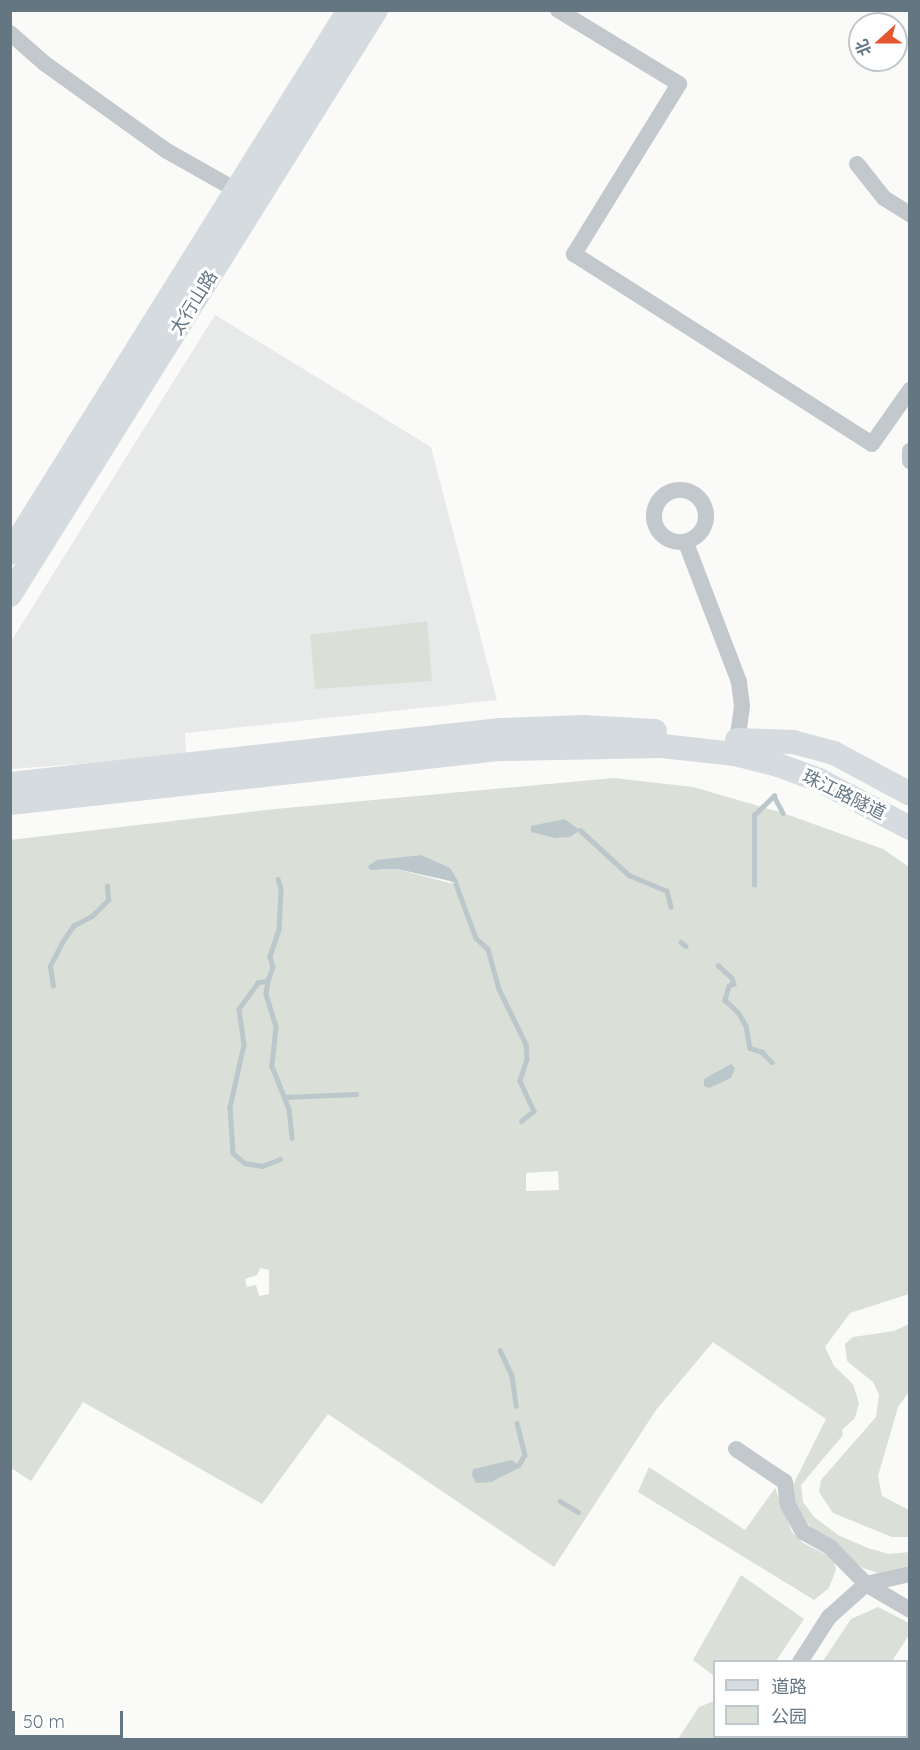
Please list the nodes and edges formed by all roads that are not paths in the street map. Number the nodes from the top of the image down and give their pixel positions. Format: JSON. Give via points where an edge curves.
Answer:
{"nodes":[{"id":1,"x":349,"y":10,"type":"edge"},
{"id":2,"x":376,"y":10,"type":"edge"},
{"id":3,"x":558,"y":10,"type":"edge"},
{"id":4,"x":10,"y":33,"type":"edge"},
{"id":5,"x":857,"y":164,"type":"dead end"},
{"id":6,"x":236,"y":190,"type":"junction"},
{"id":7,"x":909,"y":214,"type":"edge"},
{"id":8,"x":909,"y":390,"type":"edge"},
{"id":9,"x":909,"y":451,"type":"edge"},
{"id":10,"x":909,"y":461,"type":"edge"},
{"id":11,"x":686,"y":543,"type":"dead end"},
{"id":12,"x":10,"y":553,"type":"edge"},
{"id":13,"x":10,"y":595,"type":"edge"},
{"id":14,"x":736,"y":747,"type":"junction"},
{"id":15,"x":780,"y":759,"type":"junction"},
{"id":16,"x":10,"y":784,"type":"edge"},
{"id":17,"x":909,"y":794,"type":"edge"},
{"id":18,"x":10,"y":802,"type":"edge"},
{"id":19,"x":909,"y":810,"type":"edge"},
{"id":20,"x":909,"y":828,"type":"edge"},
{"id":21,"x":909,"y":845,"type":"edge"},
{"id":22,"x":736,"y":1449,"type":"dead end"},
{"id":23,"x":909,"y":1574,"type":"edge"},
{"id":24,"x":866,"y":1584,"type":"junction"},
{"id":25,"x":909,"y":1610,"type":"edge"},
{"id":26,"x":801,"y":1660,"type":"edge"}],
"edges":[{"from":1,"to":6,"type":"main road","name":"太行山路"},
{"from":2,"to":13,"type":"main road","name":"太行山路"},
{"from":3,"to":8,"type":"street","via":[[679,84],[574,254],[872,444]]},
{"from":4,"to":6,"type":"street","via":[[44,63],[167,151]]},
{"from":5,"to":7,"type":"street","via":[[884,198]]},
{"from":6,"to":12,"type":"main road","name":"太行山路"},
{"from":9,"to":10,"type":"street"},
{"from":11,"to":14,"type":"street","via":[[739,682],[742,706]]},
{"from":14,"to":15,"type":"main road"},
{"from":14,"to":16,"type":"main road","via":[[582,727],[500,730]]},
{"from":14,"to":17,"type":"main road","via":[[794,742],[834,753]]},
{"from":14,"to":18,"type":"main road","via":[[502,749]]},
{"from":14,"to":21,"type":"main road"},
{"from":15,"to":19,"type":"main road","name":"珠江路隧道","via":[[824,766]]},
{"from":15,"to":20,"type":"main road","name":"珠江路隧道"},
{"from":22,"to":24,"type":"street","via":[[785,1482],[788,1505],[802,1532],[830,1547]]},
{"from":23,"to":24,"type":"street"},
{"from":24,"to":25,"type":"street"},
{"from":24,"to":26,"type":"street","via":[[829,1617]]}]}
